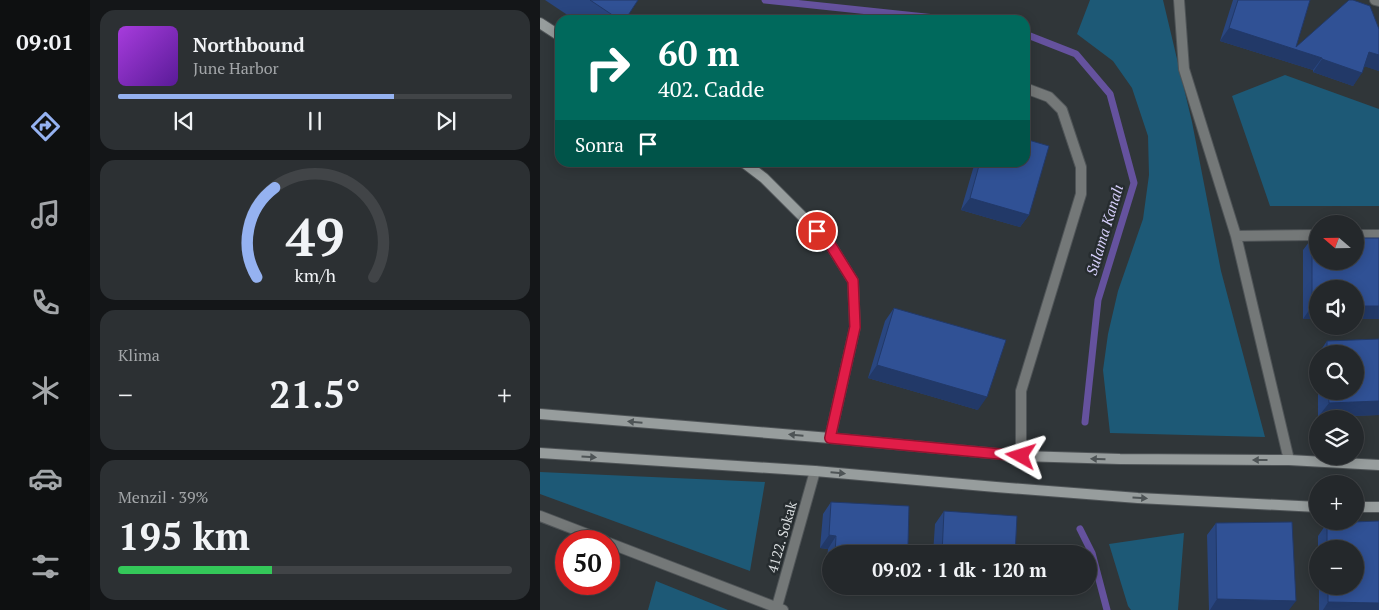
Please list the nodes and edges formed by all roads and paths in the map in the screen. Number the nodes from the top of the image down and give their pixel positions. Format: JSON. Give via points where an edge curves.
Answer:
{"nodes":[{"id":1,"x":1179,"y":0,"type":"edge"},
{"id":2,"x":1375,"y":0,"type":"edge"},
{"id":3,"x":1379,"y":1,"type":"edge"},
{"id":4,"x":540,"y":23,"type":"edge"},
{"id":5,"x":555,"y":33,"type":"edge"},
{"id":6,"x":1030,"y":90,"type":"edge"},
{"id":7,"x":750,"y":167,"type":"edge"},
{"id":8,"x":1379,"y":234,"type":"edge"},
{"id":9,"x":1309,"y":235,"type":"edge"},
{"id":10,"x":1364,"y":235,"type":"edge"},
{"id":11,"x":1236,"y":236,"type":"junction"},
{"id":12,"x":540,"y":414,"type":"edge"},
{"id":13,"x":830,"y":438,"type":"junction"},
{"id":14,"x":540,"y":454,"type":"edge"},
{"id":15,"x":1021,"y":456,"type":"junction"},
{"id":16,"x":1289,"y":460,"type":"junction"},
{"id":17,"x":1379,"y":465,"type":"edge"},
{"id":18,"x":815,"y":471,"type":"junction"},
{"id":19,"x":1309,"y":506,"type":"edge"},
{"id":20,"x":1364,"y":507,"type":"edge"},
{"id":21,"x":1379,"y":507,"type":"edge"},
{"id":22,"x":540,"y":516,"type":"edge"},
{"id":23,"x":576,"y":530,"type":"edge"},
{"id":24,"x":620,"y":547,"type":"edge"},
{"id":25,"x":778,"y":609,"type":"edge"}],
"edges":[{"from":1,"to":11,"type":"street","via":[[1184,69]]},
{"from":2,"to":3,"type":"street"},
{"from":4,"to":5,"type":"main road"},
{"from":6,"to":15,"type":"street","via":[[1050,97],[1062,110],[1082,166],[1081,194],[1021,391]]},
{"from":7,"to":13,"type":"main road","via":[[830,244],[853,281],[855,327]]},
{"from":8,"to":10,"type":"street"},
{"from":9,"to":11,"type":"street"},
{"from":11,"to":16,"type":"street"},
{"from":13,"to":12,"type":"main road","one_way":true},
{"from":13,"to":15,"type":"main road"},
{"from":14,"to":18,"type":"main road","one_way":true},
{"from":16,"to":15,"type":"main road","one_way":true},
{"from":16,"to":17,"type":"main road"},
{"from":18,"to":19,"type":"main road","one_way":true,"via":[[1138,498]]},
{"from":18,"to":25,"type":"street","name":"4122. Sokak"},
{"from":20,"to":21,"type":"main road"},
{"from":22,"to":23,"type":"street"},
{"from":24,"to":25,"type":"street"}]}
